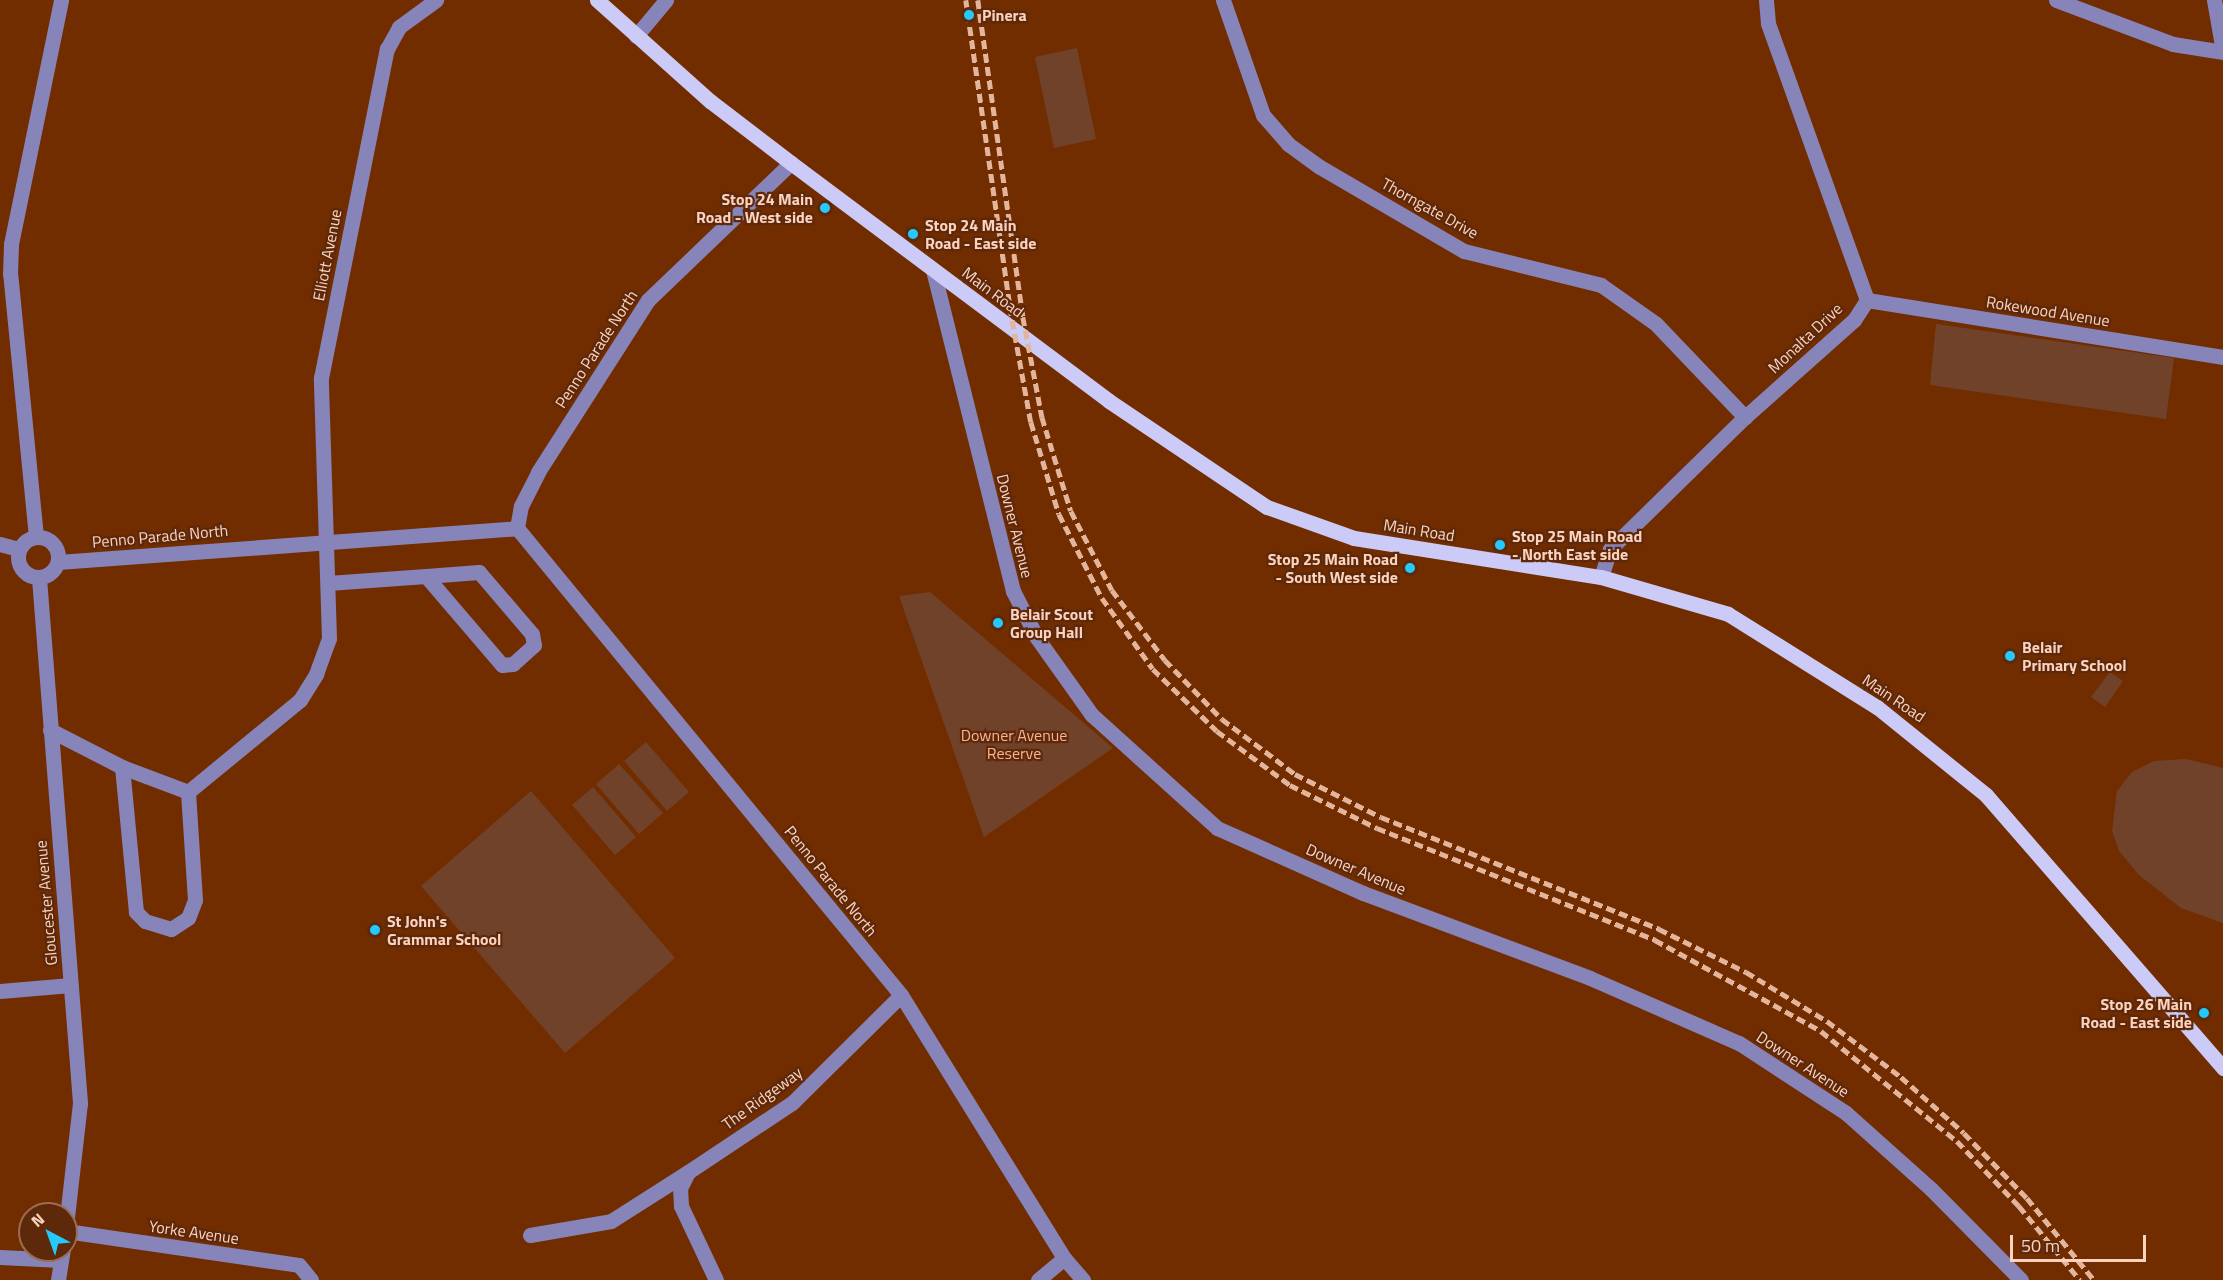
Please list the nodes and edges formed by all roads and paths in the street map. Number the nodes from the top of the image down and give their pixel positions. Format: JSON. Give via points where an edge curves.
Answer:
{"nodes":[{"id":1,"x":61,"y":0,"type":"edge"},
{"id":2,"x":436,"y":0,"type":"edge"},
{"id":3,"x":597,"y":0,"type":"edge"},
{"id":4,"x":666,"y":0,"type":"edge"},
{"id":5,"x":1223,"y":0,"type":"edge"},
{"id":6,"x":2056,"y":0,"type":"edge"},
{"id":7,"x":2214,"y":0,"type":"edge"},
{"id":8,"x":1764,"y":1,"type":"edge"},
{"id":9,"x":636,"y":36,"type":"junction"},
{"id":10,"x":2223,"y":51,"type":"edge"},
{"id":11,"x":791,"y":163,"type":"junction"},
{"id":12,"x":933,"y":270,"type":"junction"},
{"id":13,"x":1867,"y":300,"type":"junction"},
{"id":14,"x":2223,"y":357,"type":"edge"},
{"id":15,"x":1745,"y":417,"type":"junction"},
{"id":16,"x":518,"y":528,"type":"junction"},
{"id":17,"x":36,"y":537,"type":"junction"},
{"id":18,"x":327,"y":540,"type":"junction"},
{"id":19,"x":0,"y":544,"type":"edge"},
{"id":20,"x":19,"y":549,"type":"junction"},
{"id":21,"x":58,"y":562,"type":"junction"},
{"id":22,"x":426,"y":576,"type":"junction"},
{"id":23,"x":1601,"y":577,"type":"junction"},
{"id":24,"x":39,"y":578,"type":"junction"},
{"id":25,"x":328,"y":583,"type":"junction"},
{"id":26,"x":50,"y":730,"type":"junction"},
{"id":27,"x":122,"y":767,"type":"junction"},
{"id":28,"x":188,"y":792,"type":"junction"},
{"id":29,"x":71,"y":985,"type":"junction"},
{"id":30,"x":0,"y":991,"type":"edge"},
{"id":31,"x":901,"y":994,"type":"junction"},
{"id":32,"x":2223,"y":1068,"type":"edge"},
{"id":33,"x":688,"y":1172,"type":"junction"},
{"id":34,"x":69,"y":1202,"type":"edge"},
{"id":35,"x":78,"y":1233,"type":"edge"},
{"id":36,"x":530,"y":1235,"type":"dead end"},
{"id":37,"x":18,"y":1256,"type":"edge"},
{"id":38,"x":0,"y":1257,"type":"edge"},
{"id":39,"x":1064,"y":1258,"type":"junction"},
{"id":40,"x":61,"y":1262,"type":"edge"},
{"id":41,"x":58,"y":1280,"type":"edge"},
{"id":42,"x":311,"y":1280,"type":"edge"},
{"id":43,"x":716,"y":1280,"type":"edge"},
{"id":44,"x":1038,"y":1280,"type":"edge"},
{"id":45,"x":1083,"y":1280,"type":"edge"},
{"id":46,"x":2021,"y":1280,"type":"edge"}],
"edges":[{"from":1,"to":17,"type":"street","via":[[12,244],[10,274]]},
{"from":2,"to":18,"type":"street","name":"Elliott Avenue","via":[[399,27],[387,48],[321,378]]},
{"from":3,"to":9,"type":"main road","name":"Main Road"},
{"from":4,"to":9,"type":"street"},
{"from":5,"to":15,"type":"street","name":"Thorngate Drive","via":[[1263,115],[1288,144],[1320,167],[1464,251],[1601,285],[1656,324]]},
{"from":6,"to":10,"type":"street","via":[[2173,44]]},
{"from":7,"to":10,"type":"street"},
{"from":8,"to":13,"type":"street","name":"Monalta Drive","via":[[1768,23]]},
{"from":9,"to":11,"type":"main road","name":"Main Road","via":[[710,101]]},
{"from":11,"to":12,"type":"main road","name":"Main Road"},
{"from":11,"to":16,"type":"street","name":"Penno Parade North","via":[[634,318],[538,472],[521,506]]},
{"from":12,"to":23,"type":"main road","name":"Main Road","via":[[1110,401],[1267,507],[1354,538]]},
{"from":12,"to":46,"type":"street","name":"Downer Avenue","via":[[1013,591],[1037,638],[1092,715],[1217,828],[1363,893],[1590,978],[1739,1043],[1846,1113],[1931,1189]]},
{"from":13,"to":14,"type":"street","name":"Rokewood Avenue"},
{"from":13,"to":15,"type":"street","name":"Monalta Drive","via":[[1854,320]]},
{"from":15,"to":23,"type":"street","name":"Monalta Drive","via":[[1610,549]]},
{"from":16,"to":18,"type":"street","name":"Penno Parade North"},
{"from":16,"to":31,"type":"street","name":"Penno Parade North"},
{"from":17,"to":20,"type":"street"},
{"from":17,"to":21,"type":"street","via":[[53,544]]},
{"from":18,"to":21,"type":"street","name":"Penno Parade North"},
{"from":18,"to":25,"type":"street","name":"Elliott Avenue"},
{"from":19,"to":20,"type":"street"},
{"from":20,"to":24,"type":"street","via":[[21,569]]},
{"from":21,"to":24,"type":"street","via":[[51,573]]},
{"from":22,"to":22,"type":"street","via":[[479,572],[532,634],[534,645],[513,664],[502,665]]},
{"from":22,"to":25,"type":"street"},
{"from":23,"to":32,"type":"main road","name":"Main Road","via":[[1728,614],[1917,735],[1986,795]]},
{"from":24,"to":26,"type":"street","name":"Gloucester Avenue"},
{"from":25,"to":28,"type":"street","name":"Elliott Avenue","via":[[329,639],[316,674],[300,700]]},
{"from":26,"to":27,"type":"street"},
{"from":26,"to":29,"type":"street","name":"Gloucester Avenue"},
{"from":27,"to":28,"type":"street"},
{"from":27,"to":28,"type":"street","via":[[136,912],[157,926],[171,928],[188,918],[195,900]]},
{"from":29,"to":30,"type":"street"},
{"from":29,"to":34,"type":"street","name":"Gloucester Avenue","via":[[80,1103]]},
{"from":31,"to":33,"type":"street","name":"The Ridgeway","via":[[792,1103]]},
{"from":31,"to":39,"type":"street","name":"Penno Parade North"},
{"from":33,"to":36,"type":"street","via":[[611,1221]]},
{"from":33,"to":43,"type":"street","via":[[680,1188],[681,1206]]},
{"from":35,"to":42,"type":"street","name":"Yorke Avenue","via":[[299,1265]]},
{"from":37,"to":38,"type":"street"},
{"from":39,"to":44,"type":"street"},
{"from":39,"to":45,"type":"street","name":"Penno Parade North"},
{"from":40,"to":41,"type":"street"}]}
